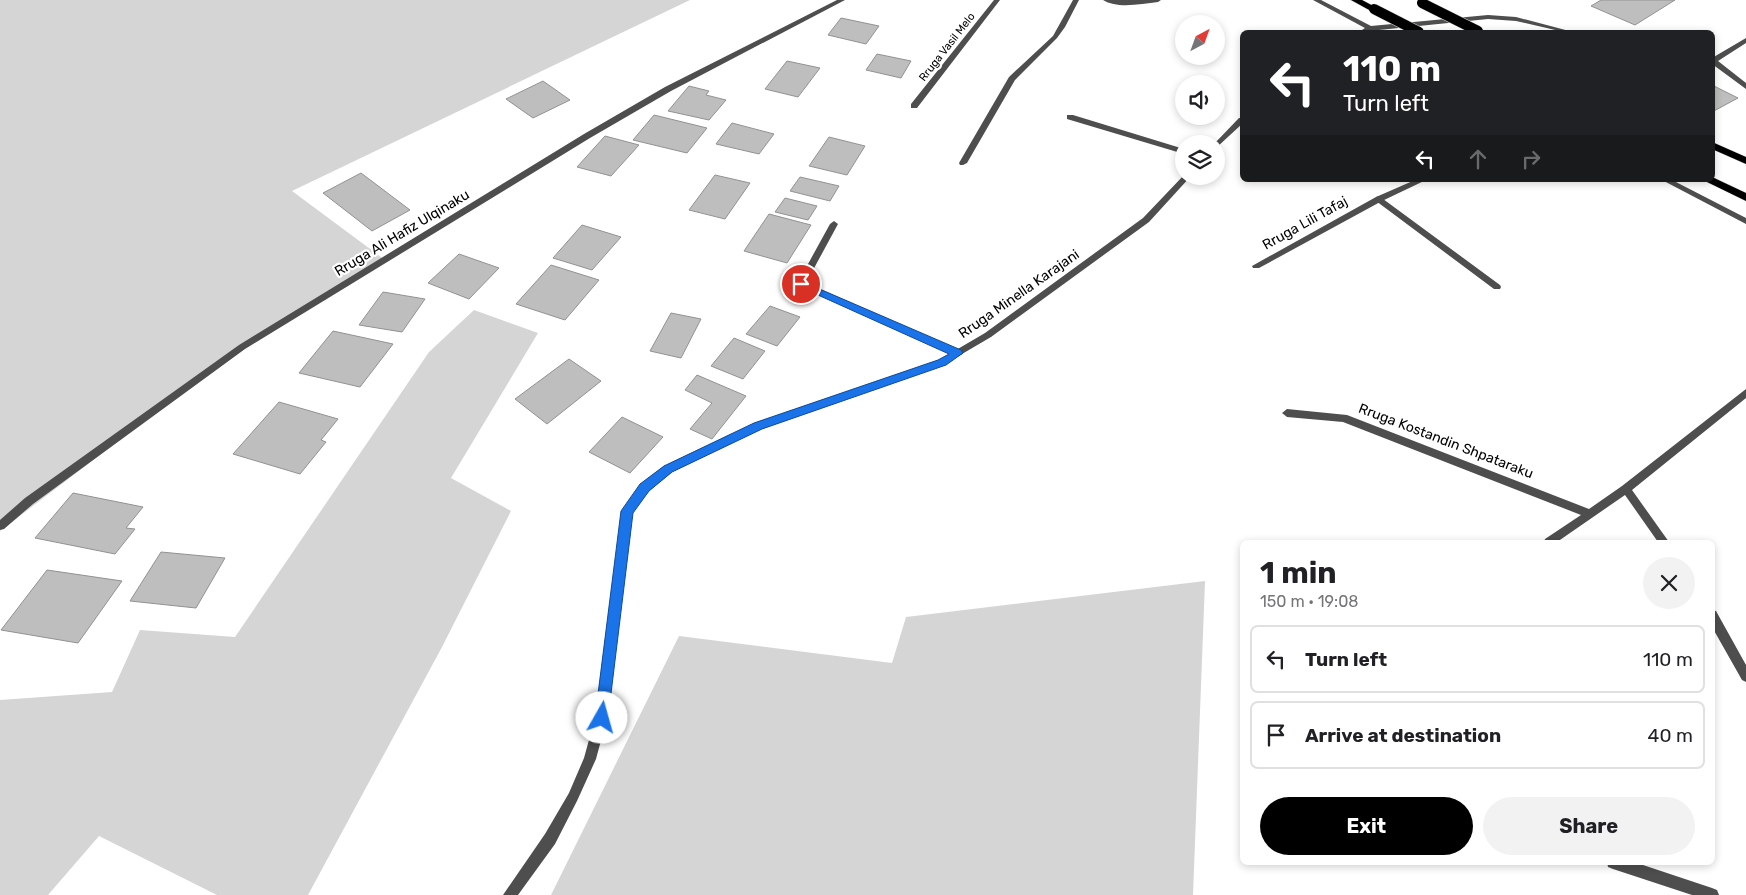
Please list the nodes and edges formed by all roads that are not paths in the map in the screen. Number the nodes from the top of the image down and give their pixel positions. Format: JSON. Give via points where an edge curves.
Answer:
{"nodes":[{"id":1,"x":842,"y":0,"type":"edge"},
{"id":2,"x":997,"y":0,"type":"edge"},
{"id":3,"x":1076,"y":0,"type":"edge"},
{"id":4,"x":1106,"y":0,"type":"edge"},
{"id":5,"x":1158,"y":0,"type":"edge"},
{"id":6,"x":1316,"y":0,"type":"edge"},
{"id":7,"x":1355,"y":0,"type":"edge"},
{"id":8,"x":1419,"y":1,"type":"edge"},
{"id":9,"x":1370,"y":28,"type":"junction"},
{"id":10,"x":1366,"y":30,"type":"edge"},
{"id":11,"x":1374,"y":30,"type":"edge"},
{"id":12,"x":1415,"y":30,"type":"edge"},
{"id":13,"x":1476,"y":30,"type":"edge"},
{"id":14,"x":1561,"y":30,"type":"edge"},
{"id":15,"x":1746,"y":40,"type":"edge"},
{"id":16,"x":1715,"y":60,"type":"edge"},
{"id":17,"x":1715,"y":63,"type":"edge"},
{"id":18,"x":1746,"y":87,"type":"edge"},
{"id":19,"x":914,"y":106,"type":"dead end"},
{"id":20,"x":1070,"y":118,"type":"dead end"},
{"id":21,"x":1240,"y":122,"type":"edge"},
{"id":22,"x":1225,"y":137,"type":"edge"},
{"id":23,"x":1715,"y":146,"type":"edge"},
{"id":24,"x":1175,"y":149,"type":"edge"},
{"id":25,"x":1746,"y":161,"type":"edge"},
{"id":26,"x":963,"y":163,"type":"dead end"},
{"id":27,"x":1417,"y":182,"type":"edge"},
{"id":28,"x":1670,"y":182,"type":"edge"},
{"id":29,"x":1715,"y":182,"type":"edge"},
{"id":30,"x":1179,"y":185,"type":"edge"},
{"id":31,"x":1746,"y":198,"type":"edge"},
{"id":32,"x":1379,"y":199,"type":"junction"},
{"id":33,"x":1746,"y":221,"type":"edge"},
{"id":34,"x":834,"y":224,"type":"dead end"},
{"id":35,"x":1256,"y":266,"type":"dead end"},
{"id":36,"x":1497,"y":287,"type":"dead end"},
{"id":37,"x":958,"y":353,"type":"junction"},
{"id":38,"x":1746,"y":393,"type":"edge"},
{"id":39,"x":1287,"y":413,"type":"dead end"},
{"id":40,"x":1626,"y":489,"type":"junction"},
{"id":41,"x":1591,"y":514,"type":"junction"},
{"id":42,"x":0,"y":526,"type":"edge"},
{"id":43,"x":1552,"y":540,"type":"edge"},
{"id":44,"x":1663,"y":540,"type":"edge"},
{"id":45,"x":1715,"y":620,"type":"edge"},
{"id":46,"x":1746,"y":676,"type":"edge"},
{"id":47,"x":1622,"y":865,"type":"edge"},
{"id":48,"x":510,"y":895,"type":"edge"},
{"id":49,"x":1712,"y":895,"type":"edge"}],
"edges":[{"from":1,"to":42,"type":"street","name":"Rruga Ali Hafiz Ulqinaku","via":[[668,90],[578,142],[242,347],[29,501]]},
{"from":2,"to":19,"type":"street","name":"Rruga Vasil Melo"},
{"from":3,"to":26,"type":"street","via":[[1055,37],[1012,79]]},
{"from":4,"to":5,"type":"street","via":[[1128,3]]},
{"from":6,"to":9,"type":"street"},
{"from":7,"to":12,"type":"highway","bridge":true},
{"from":8,"to":13,"type":"highway","bridge":true},
{"from":9,"to":10,"type":"street"},
{"from":9,"to":11,"type":"street"},
{"from":9,"to":14,"type":"street","via":[[1488,17]]},
{"from":15,"to":16,"type":"street"},
{"from":17,"to":18,"type":"street"},
{"from":20,"to":24,"type":"street"},
{"from":21,"to":22,"type":"street"},
{"from":23,"to":25,"type":"highway"},
{"from":27,"to":32,"type":"street","name":"Rruga Lili Tafaj"},
{"from":28,"to":33,"type":"street"},
{"from":29,"to":31,"type":"highway"},
{"from":30,"to":37,"type":"street","name":"Rruga Minella Karajani","via":[[1146,220],[988,335]]},
{"from":32,"to":35,"type":"street","name":"Rruga Lili Tafaj"},
{"from":32,"to":36,"type":"street"},
{"from":34,"to":37,"type":"street","via":[[801,284]]},
{"from":37,"to":48,"type":"street","name":"Rruga Minella Karajani","via":[[942,362],[758,426],[668,469],[645,488],[627,511],[602,718],[590,759],[550,839]]},
{"from":38,"to":40,"type":"street"},
{"from":39,"to":41,"type":"street","name":"Rruga Kostandin Shpataraku","via":[[1344,418]]},
{"from":40,"to":41,"type":"street"},
{"from":40,"to":44,"type":"street"},
{"from":41,"to":43,"type":"street"},
{"from":45,"to":46,"type":"street"},
{"from":47,"to":49,"type":"street"}]}
